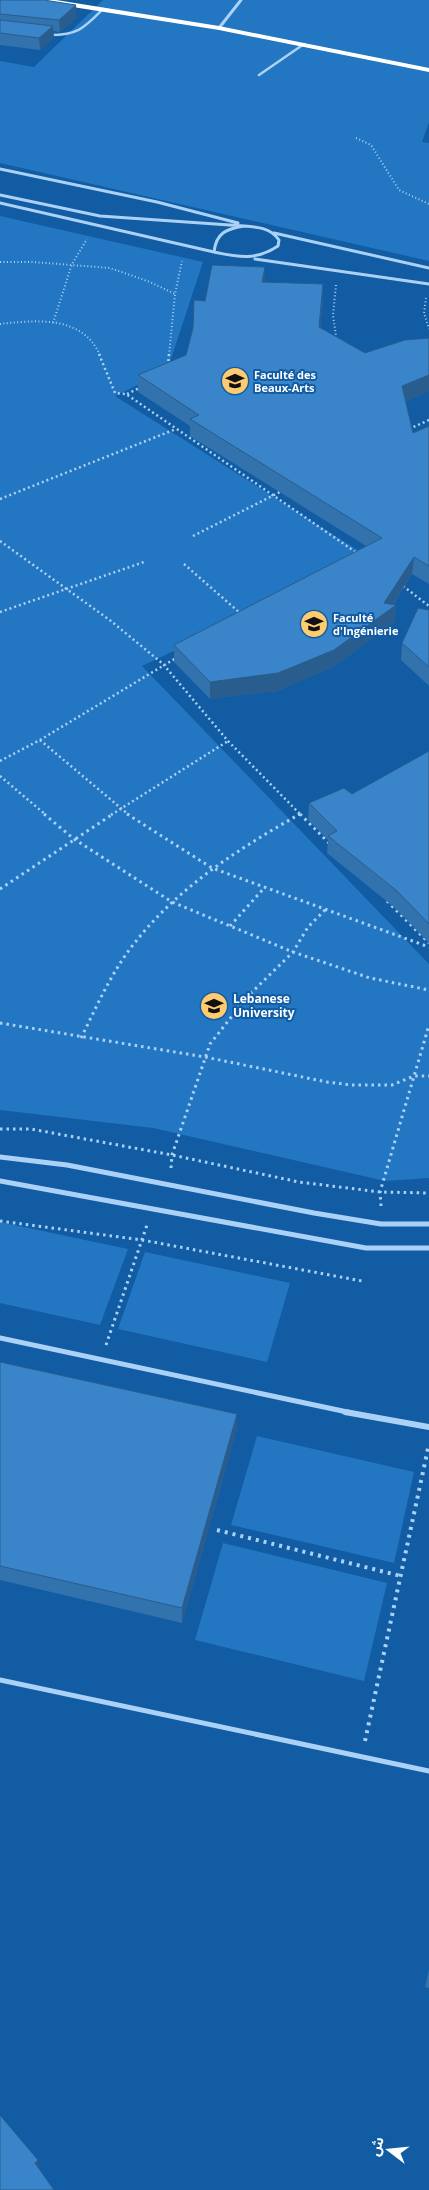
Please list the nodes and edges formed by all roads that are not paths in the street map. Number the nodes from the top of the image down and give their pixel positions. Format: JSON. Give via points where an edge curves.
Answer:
{"nodes":[{"id":1,"x":41,"y":0,"type":"edge"},
{"id":2,"x":241,"y":0,"type":"edge"},
{"id":3,"x":103,"y":9,"type":"junction"},
{"id":4,"x":219,"y":28,"type":"junction"},
{"id":5,"x":45,"y":35,"type":"edge"},
{"id":6,"x":304,"y":44,"type":"junction"},
{"id":7,"x":429,"y":70,"type":"edge"},
{"id":8,"x":259,"y":75,"type":"dead end"},
{"id":9,"x":0,"y":169,"type":"edge"},
{"id":10,"x":0,"y":195,"type":"edge"},
{"id":11,"x":0,"y":203,"type":"edge"},
{"id":12,"x":246,"y":226,"type":"junction"},
{"id":13,"x":274,"y":233,"type":"junction"},
{"id":14,"x":214,"y":252,"type":"junction"},
{"id":15,"x":254,"y":259,"type":"junction"},
{"id":16,"x":429,"y":268,"type":"edge"},
{"id":17,"x":429,"y":284,"type":"edge"},
{"id":18,"x":0,"y":1157,"type":"edge"},
{"id":19,"x":0,"y":1181,"type":"edge"},
{"id":20,"x":429,"y":1224,"type":"edge"},
{"id":21,"x":429,"y":1248,"type":"edge"},
{"id":22,"x":0,"y":1338,"type":"edge"},
{"id":23,"x":429,"y":1427,"type":"edge"},
{"id":24,"x":0,"y":1680,"type":"edge"},
{"id":25,"x":429,"y":1772,"type":"edge"}],
"edges":[{"from":1,"to":3,"type":"highway"},
{"from":2,"to":4,"type":"street"},
{"from":3,"to":4,"type":"highway"},
{"from":3,"to":5,"type":"lane","via":[[77,34]]},
{"from":4,"to":6,"type":"highway"},
{"from":6,"to":7,"type":"highway"},
{"from":6,"to":8,"type":"lane"},
{"from":9,"to":12,"type":"street","via":[[157,202]]},
{"from":10,"to":12,"type":"street","via":[[100,216]]},
{"from":11,"to":14,"type":"street"},
{"from":12,"to":13,"type":"street"},
{"from":12,"to":14,"type":"street","via":[[229,228],[218,234]]},
{"from":13,"to":15,"type":"street","via":[[279,240],[278,246]]},
{"from":13,"to":16,"type":"street"},
{"from":14,"to":15,"type":"street"},
{"from":15,"to":17,"type":"street"},
{"from":18,"to":20,"type":"street","via":[[67,1165],[381,1224]]},
{"from":19,"to":21,"type":"street","via":[[366,1248]]},
{"from":22,"to":23,"type":"street","via":[[333,1410]]},
{"from":24,"to":25,"type":"lane"}]}
